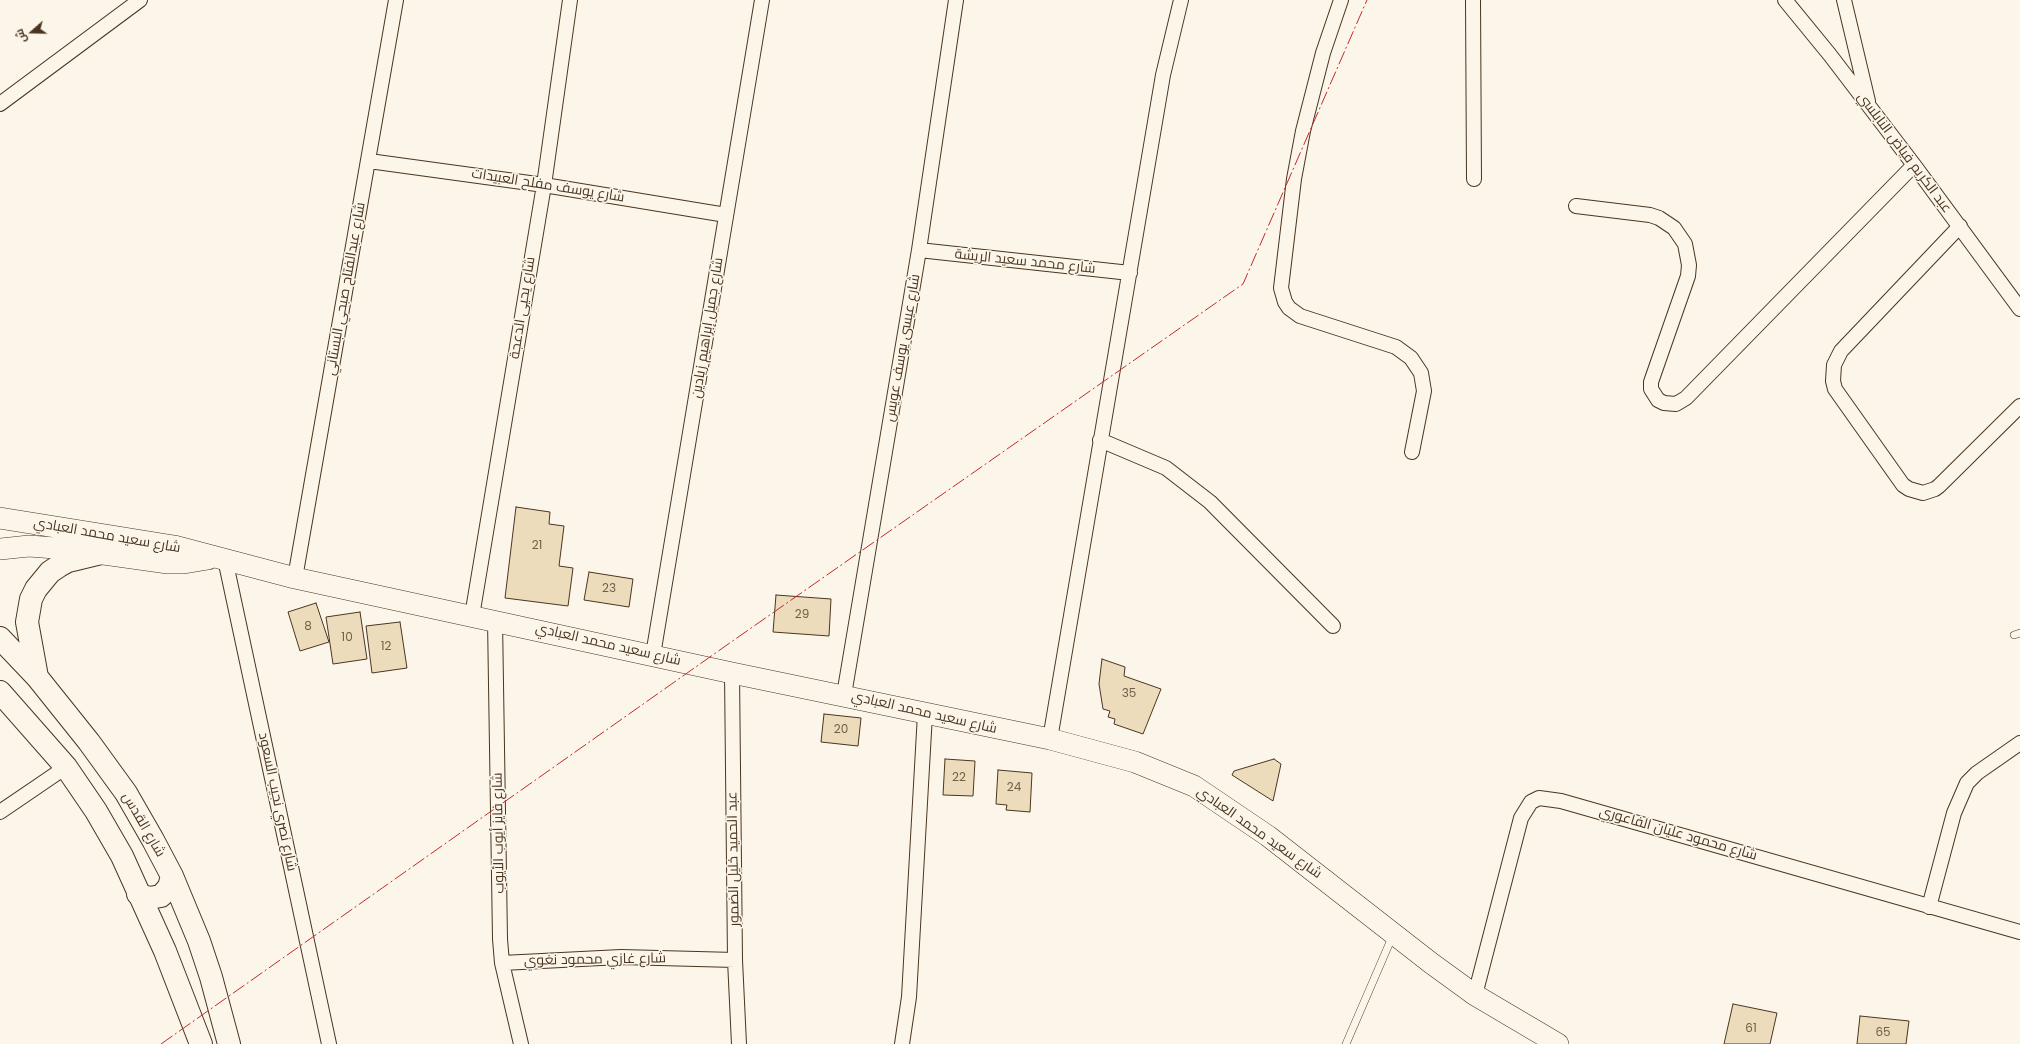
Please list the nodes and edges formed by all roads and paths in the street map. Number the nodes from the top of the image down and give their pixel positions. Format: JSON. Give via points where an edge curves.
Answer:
{"nodes":[{"id":1,"x":140,"y":0,"type":"edge"},
{"id":2,"x":396,"y":0,"type":"edge"},
{"id":3,"x":570,"y":0,"type":"edge"},
{"id":4,"x":762,"y":0,"type":"edge"},
{"id":5,"x":956,"y":0,"type":"edge"},
{"id":6,"x":1181,"y":0,"type":"edge"},
{"id":7,"x":1342,"y":0,"type":"edge"},
{"id":8,"x":1474,"y":0,"type":"edge"},
{"id":9,"x":1785,"y":0,"type":"edge"},
{"id":10,"x":1844,"y":0,"type":"edge"},
{"id":11,"x":0,"y":104,"type":"edge"},
{"id":12,"x":1870,"y":108,"type":"junction"},
{"id":13,"x":369,"y":161,"type":"junction"},
{"id":14,"x":1914,"y":165,"type":"junction"},
{"id":15,"x":1474,"y":180,"type":"dead end"},
{"id":16,"x":544,"y":184,"type":"junction"},
{"id":17,"x":1576,"y":206,"type":"dead end"},
{"id":18,"x":726,"y":215,"type":"junction"},
{"id":19,"x":1960,"y":226,"type":"junction"},
{"id":20,"x":919,"y":250,"type":"junction"},
{"id":21,"x":1130,"y":273,"type":"junction"},
{"id":22,"x":2020,"y":309,"type":"edge"},
{"id":23,"x":2020,"y":406,"type":"edge"},
{"id":24,"x":1100,"y":440,"type":"junction"},
{"id":25,"x":1412,"y":452,"type":"dead end"},
{"id":26,"x":0,"y":518,"type":"edge"},
{"id":27,"x":0,"y":549,"type":"edge"},
{"id":28,"x":101,"y":554,"type":"junction"},
{"id":29,"x":220,"y":558,"type":"junction"},
{"id":30,"x":295,"y":578,"type":"junction"},
{"id":31,"x":472,"y":616,"type":"junction"},
{"id":32,"x":495,"y":620,"type":"junction"},
{"id":33,"x":1333,"y":626,"type":"dead end"},
{"id":34,"x":0,"y":638,"type":"edge"},
{"id":35,"x":653,"y":656,"type":"junction"},
{"id":36,"x":732,"y":673,"type":"junction"},
{"id":37,"x":36,"y":677,"type":"junction"},
{"id":38,"x":0,"y":692,"type":"edge"},
{"id":39,"x":844,"y":696,"type":"junction"},
{"id":40,"x":925,"y":714,"type":"junction"},
{"id":41,"x":1050,"y":739,"type":"junction"},
{"id":42,"x":2020,"y":743,"type":"edge"},
{"id":43,"x":66,"y":767,"type":"junction"},
{"id":44,"x":0,"y":812,"type":"edge"},
{"id":45,"x":172,"y":876,"type":"junction"},
{"id":46,"x":138,"y":894,"type":"junction"},
{"id":47,"x":1929,"y":908,"type":"junction"},
{"id":48,"x":2020,"y":932,"type":"edge"},
{"id":49,"x":1394,"y":934,"type":"junction"},
{"id":50,"x":735,"y":960,"type":"junction"},
{"id":51,"x":502,"y":963,"type":"junction"},
{"id":52,"x":1475,"y":996,"type":"junction"},
{"id":53,"x":200,"y":1043,"type":"edge"},
{"id":54,"x":229,"y":1044,"type":"edge"},
{"id":55,"x":329,"y":1044,"type":"edge"},
{"id":56,"x":521,"y":1044,"type":"edge"},
{"id":57,"x":739,"y":1044,"type":"edge"},
{"id":58,"x":902,"y":1044,"type":"edge"},
{"id":59,"x":1346,"y":1044,"type":"edge"},
{"id":60,"x":1558,"y":1044,"type":"edge"}],
"edges":[{"from":1,"to":11,"type":"street"},
{"from":2,"to":13,"type":"street","name":"شارع عبدالفتاح صبحي البستاني"},
{"from":3,"to":16,"type":"street","name":"شارع يحيى الدعجة"},
{"from":4,"to":18,"type":"street","name":"شارع جميل إبراهيم زيادين"},
{"from":5,"to":20,"type":"street","name":"شارع عيسى يوسف عويس"},
{"from":6,"to":21,"type":"street","via":[[1163,75]]},
{"from":7,"to":25,"type":"street","via":[[1323,53],[1303,131],[1294,179],[1282,295],[1289,308],[1300,316],[1396,347],[1411,358],[1421,373],[1424,392]]},
{"from":8,"to":15,"type":"street"},
{"from":9,"to":12,"type":"street","name":"عبد الكريم فياض النابلسي"},
{"from":10,"to":12,"type":"street"},
{"from":12,"to":14,"type":"street","name":"عبد الكريم فياض النابلسي"},
{"from":13,"to":16,"type":"street","name":"شارع يوسف مفلح العبيدات"},
{"from":13,"to":30,"type":"street","name":"شارع عبدالفتاح صبحي البستاني"},
{"from":14,"to":17,"type":"street","via":[[1686,398],[1676,404],[1658,400],[1651,389],[1651,382],[1688,276],[1689,265],[1685,244],[1674,228],[1655,217]]},
{"from":14,"to":19,"type":"street","name":"عبد الكريم فياض النابلسي"},
{"from":16,"to":18,"type":"street","name":"شارع يوسف مفلح العبيدات"},
{"from":16,"to":31,"type":"street","name":"شارع يحيى الدعجة"},
{"from":18,"to":35,"type":"street","name":"شارع جميل إبراهيم زيادين"},
{"from":19,"to":22,"type":"street","name":"عبد الكريم فياض النابلسي"},
{"from":19,"to":23,"type":"street","via":[[1841,351],[1834,365],[1835,389],[1903,485],[1909,490],[1924,493],[1939,486]]},
{"from":20,"to":21,"type":"street","name":"شارع محمد سعيد الريشة"},
{"from":20,"to":39,"type":"street","name":"شارع عيسى يوسف عويس"},
{"from":21,"to":24,"type":"street"},
{"from":24,"to":33,"type":"street","via":[[1166,468],[1210,502]]},
{"from":24,"to":41,"type":"street"},
{"from":26,"to":29,"type":"street","name":"شارع سعيد محمد العبادي","via":[[174,546]]},
{"from":27,"to":28,"type":"street","name":"شارع سعيد محمد العبادي","via":[[29,546]]},
{"from":28,"to":29,"type":"street","name":"شارع سعيد محمد العبادي","via":[[168,563]]},
{"from":28,"to":37,"type":"highway","via":[[68,561],[50,572],[36,589],[31,599],[27,622]]},
{"from":29,"to":30,"type":"street","name":"شارع سعيد محمد العبادي"},
{"from":29,"to":55,"type":"street","name":"شارع نصري نجيب السعود"},
{"from":30,"to":31,"type":"street","name":"شارع سعيد محمد العبادي"},
{"from":31,"to":32,"type":"street","name":"شارع سعيد محمد العبادي"},
{"from":32,"to":35,"type":"street","name":"شارع سعيد محمد العبادي"},
{"from":32,"to":51,"type":"street","name":"شارع فايز أيوب الأيوب"},
{"from":34,"to":37,"type":"highway","name":"شارع القدس"},
{"from":35,"to":36,"type":"street","name":"شارع سعيد محمد العبادي"},
{"from":36,"to":39,"type":"street","name":"شارع سعيد محمد العبادي"},
{"from":36,"to":50,"type":"street","name":"عبد الحميد خليل الضمور"},
{"from":37,"to":45,"type":"highway","name":"شارع القدس","via":[[126,793]]},
{"from":38,"to":43,"type":"highway"},
{"from":39,"to":40,"type":"street","name":"شارع سعيد محمد العبادي"},
{"from":40,"to":41,"type":"street","name":"شارع سعيد محمد العبادي"},
{"from":40,"to":58,"type":"street","via":[[909,997]]},
{"from":41,"to":49,"type":"street","name":"شارع سعيد محمد العبادي","via":[[1135,762],[1194,786],[1268,836]]},
{"from":42,"to":47,"type":"street","via":[[1967,783],[1954,813]]},
{"from":43,"to":44,"type":"street"},
{"from":43,"to":46,"type":"highway","via":[[122,856]]},
{"from":45,"to":46,"type":"highway","via":[[169,887],[161,896],[149,898]]},
{"from":45,"to":54,"type":"highway","name":"شارع القدس","via":[[199,941],[216,992]]},
{"from":46,"to":53,"type":"highway","via":[[165,951]]},
{"from":47,"to":48,"type":"street","name":"شارع محمود عليان الفاعوري"},
{"from":47,"to":52,"type":"street","name":"شارع محمود عليان الفاعوري","via":[[1568,803],[1540,798],[1531,802],[1522,818]]},
{"from":49,"to":52,"type":"street","name":"شارع سعيد محمد العبادي"},
{"from":49,"to":59,"type":"lane"},
{"from":50,"to":51,"type":"street","name":"شارع غازي محمود نغوي","via":[[622,957]]},
{"from":50,"to":57,"type":"street","name":"عبد الحميد خليل الضمور"},
{"from":51,"to":56,"type":"street","name":"شارع فايز أيوب الأيوب"},
{"from":52,"to":60,"type":"street","name":"شارع سعيد محمد العبادي"}]}
